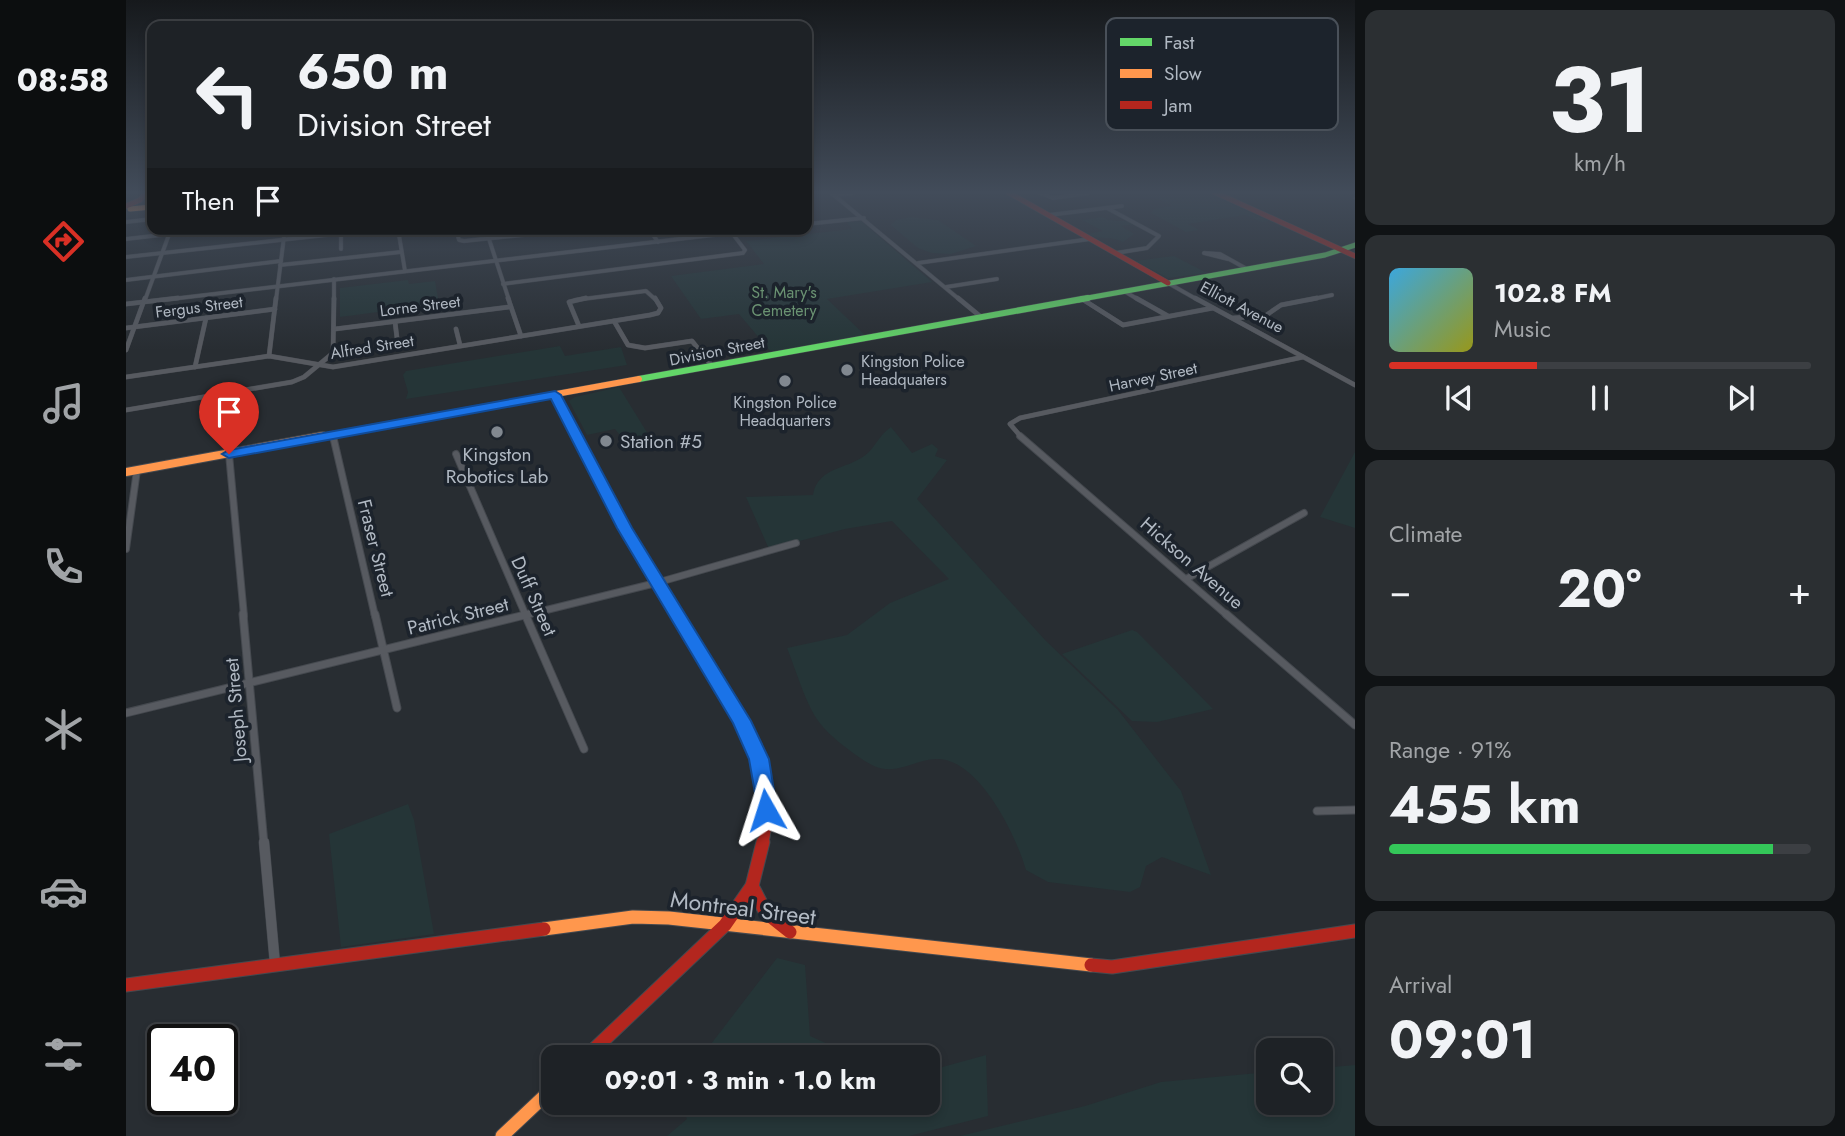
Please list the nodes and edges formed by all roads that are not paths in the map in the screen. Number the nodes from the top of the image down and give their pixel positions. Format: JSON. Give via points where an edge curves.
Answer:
{"nodes":[{"id":1,"x":166,"y":244,"type":"edge"},
{"id":2,"x":241,"y":244,"type":"edge"},
{"id":3,"x":283,"y":244,"type":"edge"},
{"id":4,"x":341,"y":244,"type":"edge"},
{"id":5,"x":400,"y":244,"type":"edge"},
{"id":6,"x":490,"y":244,"type":"edge"},
{"id":7,"x":640,"y":244,"type":"edge"},
{"id":8,"x":740,"y":244,"type":"edge"},
{"id":9,"x":895,"y":244,"type":"edge"},
{"id":10,"x":1054,"y":244,"type":"edge"},
{"id":11,"x":1099,"y":244,"type":"edge"},
{"id":12,"x":1152,"y":244,"type":"edge"},
{"id":13,"x":1349,"y":247,"type":"edge"},
{"id":14,"x":341,"y":249,"type":"dead end"},
{"id":15,"x":401,"y":252,"type":"junction"},
{"id":16,"x":163,"y":253,"type":"junction"},
{"id":17,"x":1116,"y":253,"type":"junction"},
{"id":18,"x":126,"y":257,"type":"edge"},
{"id":19,"x":1228,"y":259,"type":"junction"},
{"id":20,"x":495,"y":260,"type":"junction"},
{"id":21,"x":281,"y":263,"type":"junction"},
{"id":22,"x":918,"y":263,"type":"junction"},
{"id":23,"x":1247,"y":269,"type":"junction"},
{"id":24,"x":405,"y":271,"type":"junction"},
{"id":25,"x":154,"y":276,"type":"junction"},
{"id":26,"x":334,"y":279,"type":"junction"},
{"id":27,"x":998,"y":279,"type":"dead end"},
{"id":28,"x":126,"y":280,"type":"edge"},
{"id":29,"x":1168,"y":283,"type":"junction"},
{"id":30,"x":503,"y":284,"type":"junction"},
{"id":31,"x":278,"y":285,"type":"junction"},
{"id":32,"x":946,"y":287,"type":"junction"},
{"id":33,"x":1124,"y":291,"type":"junction"},
{"id":34,"x":1332,"y":295,"type":"dead end"},
{"id":35,"x":1082,"y":299,"type":"junction"},
{"id":36,"x":145,"y":301,"type":"junction"},
{"id":37,"x":126,"y":304,"type":"edge"},
{"id":38,"x":509,"y":307,"type":"junction"},
{"id":39,"x":1213,"y":308,"type":"junction"},
{"id":40,"x":275,"y":309,"type":"junction"},
{"id":41,"x":981,"y":317,"type":"junction"},
{"id":42,"x":1169,"y":317,"type":"junction"},
{"id":43,"x":206,"y":318,"type":"junction"},
{"id":44,"x":1231,"y":318,"type":"junction"},
{"id":45,"x":614,"y":321,"type":"junction"},
{"id":46,"x":395,"y":322,"type":"junction"},
{"id":47,"x":579,"y":326,"type":"junction"},
{"id":48,"x":135,"y":327,"type":"junction"},
{"id":49,"x":126,"y":328,"type":"edge"},
{"id":50,"x":456,"y":328,"type":"dead end"},
{"id":51,"x":335,"y":329,"type":"junction"},
{"id":52,"x":521,"y":336,"type":"junction"},
{"id":53,"x":397,"y":338,"type":"dead end"},
{"id":54,"x":460,"y":345,"type":"junction"},
{"id":55,"x":126,"y":350,"type":"edge"},
{"id":56,"x":270,"y":356,"type":"junction"},
{"id":57,"x":1303,"y":356,"type":"junction"},
{"id":58,"x":195,"y":366,"type":"junction"},
{"id":59,"x":319,"y":366,"type":"junction"},
{"id":60,"x":712,"y":366,"type":"junction"},
{"id":61,"x":126,"y":377,"type":"edge"},
{"id":62,"x":1355,"y":385,"type":"edge"},
{"id":63,"x":576,"y":391,"type":"junction"},
{"id":64,"x":555,"y":395,"type":"junction"},
{"id":65,"x":560,"y":405,"type":"junction"},
{"id":66,"x":126,"y":410,"type":"edge"},
{"id":67,"x":1010,"y":424,"type":"joint"},
{"id":68,"x":333,"y":435,"type":"junction"},
{"id":69,"x":229,"y":454,"type":"junction"},
{"id":70,"x":456,"y":454,"type":"dead end"},
{"id":71,"x":137,"y":470,"type":"junction"},
{"id":72,"x":126,"y":472,"type":"edge"},
{"id":73,"x":1304,"y":513,"type":"dead end"},
{"id":74,"x":796,"y":544,"type":"dead end"},
{"id":75,"x":126,"y":549,"type":"edge"},
{"id":76,"x":1186,"y":579,"type":"junction"},
{"id":77,"x":656,"y":583,"type":"junction"},
{"id":78,"x":524,"y":616,"type":"junction"},
{"id":79,"x":384,"y":650,"type":"junction"},
{"id":80,"x":249,"y":682,"type":"junction"},
{"id":81,"x":397,"y":708,"type":"dead end"},
{"id":82,"x":126,"y":713,"type":"edge"},
{"id":83,"x":1355,"y":724,"type":"edge"},
{"id":84,"x":584,"y":749,"type":"dead end"},
{"id":85,"x":1355,"y":810,"type":"edge"},
{"id":86,"x":1317,"y":811,"type":"dead end"},
{"id":87,"x":752,"y":886,"type":"junction"},
{"id":88,"x":725,"y":925,"type":"junction"},
{"id":89,"x":1355,"y":931,"type":"edge"},
{"id":90,"x":792,"y":934,"type":"junction"},
{"id":91,"x":275,"y":964,"type":"junction"},
{"id":92,"x":126,"y":985,"type":"edge"},
{"id":93,"x":599,"y":1045,"type":"edge"},
{"id":94,"x":541,"y":1099,"type":"edge"},
{"id":95,"x":502,"y":1136,"type":"edge"}],
"edges":[{"from":1,"to":16,"type":"street"},
{"from":2,"to":16,"type":"street"},
{"from":3,"to":21,"type":"street"},
{"from":4,"to":14,"type":"street"},
{"from":5,"to":15,"type":"street"},
{"from":6,"to":20,"type":"street"},
{"from":7,"to":20,"type":"street"},
{"from":8,"to":30,"type":"street","via":[[743,253]]},
{"from":9,"to":22,"type":"street"},
{"from":10,"to":22,"type":"street"},
{"from":11,"to":17,"type":"main road","name":"Elliott Avenue"},
{"from":12,"to":17,"type":"street"},
{"from":13,"to":23,"type":"main road","name":"Division Street"},
{"from":15,"to":21,"type":"street"},
{"from":15,"to":24,"type":"street"},
{"from":16,"to":18,"type":"street"},
{"from":16,"to":25,"type":"street"},
{"from":17,"to":29,"type":"main road","name":"Elliott Avenue"},
{"from":19,"to":19,"type":"street","via":[[1212,251],[1204,253],[1208,255]]},
{"from":19,"to":23,"type":"street"},
{"from":20,"to":24,"type":"street"},
{"from":20,"to":30,"type":"street"},
{"from":21,"to":25,"type":"street"},
{"from":21,"to":31,"type":"street"},
{"from":22,"to":32,"type":"street"},
{"from":23,"to":29,"type":"main road","name":"Division Street"},
{"from":24,"to":26,"type":"street"},
{"from":25,"to":28,"type":"street"},
{"from":25,"to":36,"type":"street"},
{"from":26,"to":31,"type":"street"},
{"from":26,"to":51,"type":"street"},
{"from":27,"to":32,"type":"street"},
{"from":29,"to":33,"type":"main road","name":"Division Street"},
{"from":29,"to":39,"type":"street","name":"Elliott Avenue"},
{"from":30,"to":38,"type":"street"},
{"from":31,"to":36,"type":"street"},
{"from":31,"to":40,"type":"street"},
{"from":32,"to":41,"type":"street"},
{"from":33,"to":35,"type":"main road","name":"Division Street"},
{"from":33,"to":42,"type":"street"},
{"from":34,"to":44,"type":"street","via":[[1281,305],[1265,316]]},
{"from":35,"to":41,"type":"main road","name":"Division Street"},
{"from":35,"to":42,"type":"street","via":[[1123,325]]},
{"from":36,"to":37,"type":"street"},
{"from":36,"to":48,"type":"street"},
{"from":38,"to":46,"type":"street","name":"Lorne Street"},
{"from":38,"to":52,"type":"street"},
{"from":39,"to":42,"type":"street"},
{"from":39,"to":44,"type":"street","name":"Elliott Avenue"},
{"from":40,"to":43,"type":"street","name":"Fergus Street"},
{"from":40,"to":56,"type":"street"},
{"from":41,"to":60,"type":"main road","name":"Division Street"},
{"from":43,"to":48,"type":"street","name":"Fergus Street"},
{"from":43,"to":58,"type":"street"},
{"from":44,"to":57,"type":"street","name":"Elliott Avenue"},
{"from":45,"to":47,"type":"street","name":"Alfred Street"},
{"from":45,"to":47,"type":"street","name":"Alfred Street","via":[[658,313],[661,308],[646,291],[576,299],[569,302]]},
{"from":45,"to":60,"type":"street","via":[[628,345],[645,348],[692,341]]},
{"from":46,"to":51,"type":"street","name":"Lorne Street"},
{"from":46,"to":53,"type":"street"},
{"from":47,"to":52,"type":"street","name":"Alfred Street"},
{"from":48,"to":49,"type":"street","name":"Fergus Street"},
{"from":48,"to":55,"type":"street"},
{"from":50,"to":54,"type":"street"},
{"from":51,"to":59,"type":"street","via":[[333,353]]},
{"from":52,"to":54,"type":"street","name":"Alfred Street"},
{"from":54,"to":59,"type":"street","name":"Alfred Street"},
{"from":56,"to":58,"type":"street","name":"Alfred Street"},
{"from":56,"to":59,"type":"street","name":"Alfred Street"},
{"from":57,"to":62,"type":"street","name":"Elliott Avenue"},
{"from":57,"to":67,"type":"street","name":"Harvey Street","via":[[1020,418]]},
{"from":58,"to":61,"type":"street","name":"Alfred Street"},
{"from":59,"to":66,"type":"street","via":[[292,382]]},
{"from":60,"to":63,"type":"main road","name":"Division Street"},
{"from":63,"to":64,"type":"main road","name":"Division Street"},
{"from":63,"to":65,"type":"main road"},
{"from":64,"to":65,"type":"main road"},
{"from":64,"to":68,"type":"main road","name":"Division Street"},
{"from":65,"to":77,"type":"main road"},
{"from":67,"to":76,"type":"street","name":"Hickson Avenue"},
{"from":68,"to":69,"type":"main road","name":"Division Street"},
{"from":68,"to":79,"type":"street","name":"Fraser Street"},
{"from":69,"to":71,"type":"main road","name":"Division Street"},
{"from":69,"to":80,"type":"street","name":"Joseph Street"},
{"from":70,"to":78,"type":"street","name":"Duff Street"},
{"from":71,"to":72,"type":"main road","name":"Division Street"},
{"from":71,"to":75,"type":"street"},
{"from":73,"to":76,"type":"street"},
{"from":74,"to":77,"type":"street","name":"Patrick Street"},
{"from":76,"to":83,"type":"street","name":"Hickson Avenue"},
{"from":77,"to":78,"type":"street","name":"Patrick Street"},
{"from":77,"to":87,"type":"main road","via":[[741,721],[759,759],[766,810]]},
{"from":78,"to":79,"type":"street","name":"Patrick Street"},
{"from":78,"to":84,"type":"street","name":"Duff Street"},
{"from":79,"to":80,"type":"street","name":"Patrick Street"},
{"from":79,"to":81,"type":"street","name":"Fraser Street"},
{"from":80,"to":82,"type":"street","name":"Patrick Street"},
{"from":80,"to":91,"type":"street","name":"Joseph Street"},
{"from":85,"to":86,"type":"street"},
{"from":87,"to":88,"type":"main road"},
{"from":87,"to":90,"type":"main road","via":[[766,913]]},
{"from":88,"to":90,"type":"main road","name":"Montreal Street"},
{"from":88,"to":91,"type":"main road","name":"Montreal Street","via":[[633,917]]},
{"from":88,"to":93,"type":"main road"},
{"from":89,"to":90,"type":"main road","name":"Montreal Street","via":[[1112,967]]},
{"from":91,"to":92,"type":"main road","name":"Montreal Street"},
{"from":94,"to":95,"type":"main road"}]}
